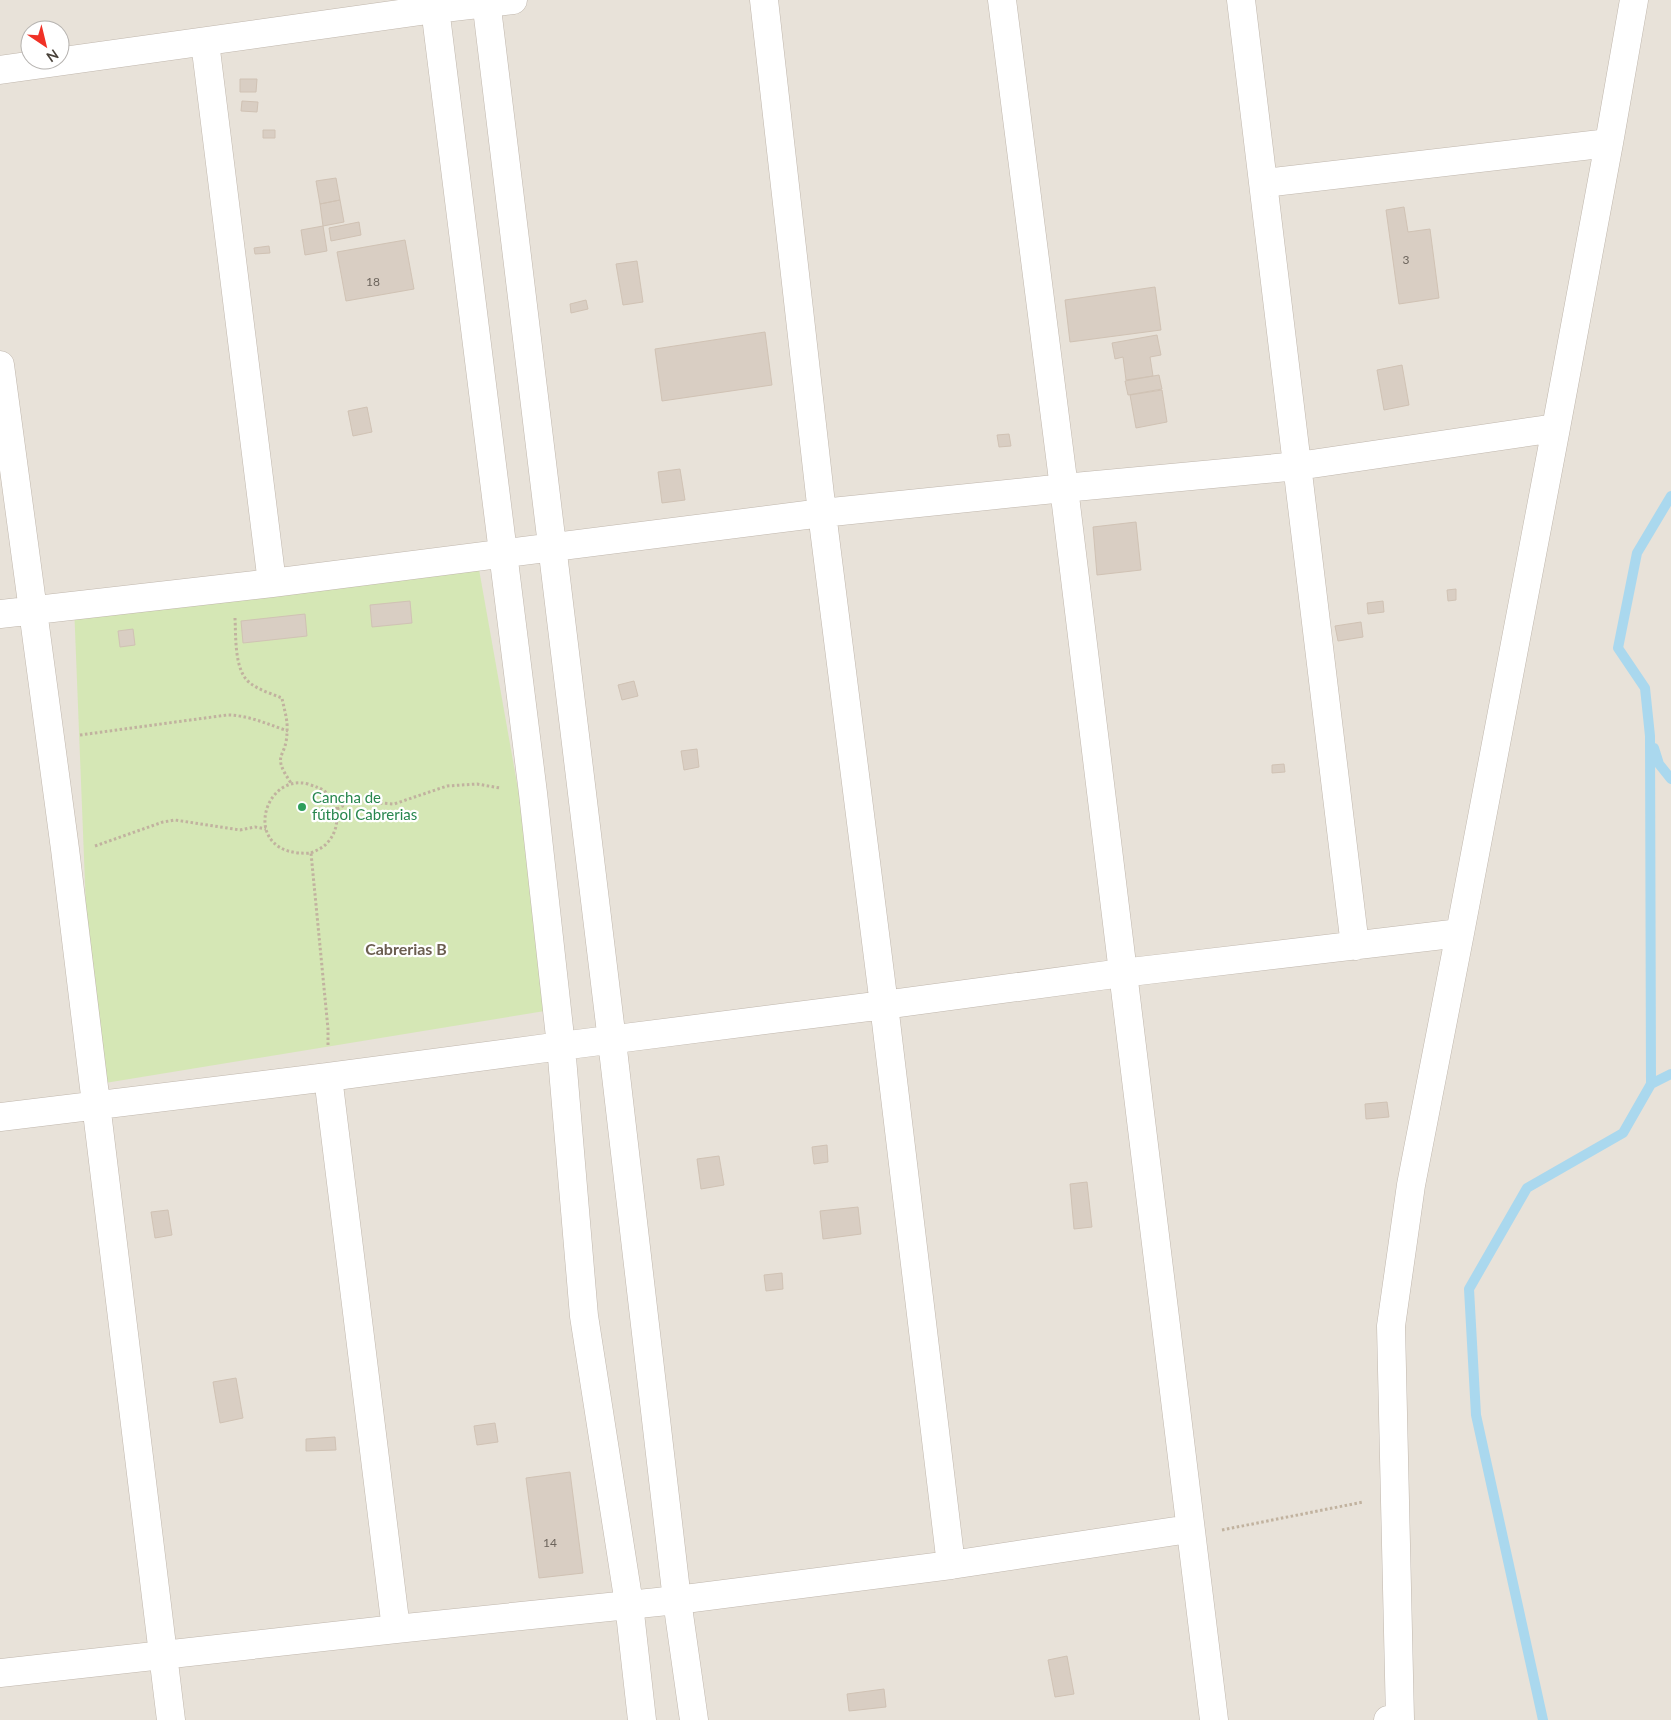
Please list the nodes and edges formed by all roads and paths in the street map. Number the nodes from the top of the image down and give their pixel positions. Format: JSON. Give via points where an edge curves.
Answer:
{"nodes":[{"id":1,"x":764,"y":0,"type":"edge"},
{"id":2,"x":1002,"y":0,"type":"edge"},
{"id":3,"x":1241,"y":0,"type":"edge"},
{"id":4,"x":1634,"y":0,"type":"edge"},
{"id":5,"x":496,"y":1,"type":"edge"},
{"id":6,"x":435,"y":5,"type":"edge"},
{"id":7,"x":205,"y":42,"type":"junction"},
{"id":8,"x":0,"y":70,"type":"edge"},
{"id":9,"x":1609,"y":143,"type":"junction"},
{"id":10,"x":1264,"y":183,"type":"junction"},
{"id":11,"x":0,"y":365,"type":"edge"},
{"id":12,"x":1556,"y":428,"type":"junction"},
{"id":13,"x":1298,"y":466,"type":"junction"},
{"id":14,"x":1064,"y":488,"type":"junction"},
{"id":15,"x":822,"y":513,"type":"junction"},
{"id":16,"x":553,"y":548,"type":"junction"},
{"id":17,"x":504,"y":554,"type":"junction"},
{"id":18,"x":272,"y":583,"type":"junction"},
{"id":19,"x":32,"y":610,"type":"junction"},
{"id":20,"x":0,"y":614,"type":"edge"},
{"id":21,"x":235,"y":617,"type":"dead end"},
{"id":22,"x":288,"y":731,"type":"junction"},
{"id":23,"x":49,"y":739,"type":"junction"},
{"id":24,"x":291,"y":783,"type":"junction"},
{"id":25,"x":533,"y":793,"type":"junction"},
{"id":26,"x":337,"y":809,"type":"junction"},
{"id":27,"x":266,"y":829,"type":"junction"},
{"id":28,"x":65,"y":849,"type":"junction"},
{"id":29,"x":311,"y":853,"type":"junction"},
{"id":30,"x":1460,"y":933,"type":"junction"},
{"id":31,"x":1355,"y":946,"type":"junction"},
{"id":32,"x":1122,"y":972,"type":"junction"},
{"id":33,"x":884,"y":1006,"type":"junction"},
{"id":34,"x":612,"y":1041,"type":"junction"},
{"id":35,"x":561,"y":1046,"type":"junction"},
{"id":36,"x":328,"y":1077,"type":"junction"},
{"id":37,"x":96,"y":1105,"type":"junction"},
{"id":38,"x":0,"y":1117,"type":"edge"},
{"id":39,"x":1395,"y":1495,"type":"junction"},
{"id":40,"x":1189,"y":1528,"type":"junction"},
{"id":41,"x":951,"y":1565,"type":"junction"},
{"id":42,"x":677,"y":1600,"type":"junction"},
{"id":43,"x":629,"y":1604,"type":"junction"},
{"id":44,"x":396,"y":1629,"type":"junction"},
{"id":45,"x":162,"y":1656,"type":"junction"},
{"id":46,"x":0,"y":1673,"type":"edge"},
{"id":47,"x":1394,"y":1719,"type":"edge"},
{"id":48,"x":171,"y":1720,"type":"edge"},
{"id":49,"x":642,"y":1720,"type":"edge"},
{"id":50,"x":694,"y":1720,"type":"edge"},
{"id":51,"x":1214,"y":1720,"type":"edge"}],
"edges":[{"from":1,"to":15,"type":"street"},
{"from":2,"to":14,"type":"street"},
{"from":3,"to":10,"type":"street"},
{"from":4,"to":9,"type":"street"},
{"from":5,"to":6,"type":"street"},
{"from":5,"to":16,"type":"street"},
{"from":6,"to":7,"type":"street"},
{"from":6,"to":17,"type":"street"},
{"from":7,"to":8,"type":"street"},
{"from":7,"to":18,"type":"street"},
{"from":9,"to":10,"type":"street"},
{"from":9,"to":12,"type":"street"},
{"from":10,"to":13,"type":"street"},
{"from":11,"to":19,"type":"street"},
{"from":12,"to":13,"type":"street"},
{"from":12,"to":30,"type":"street"},
{"from":13,"to":14,"type":"street"},
{"from":13,"to":31,"type":"street"},
{"from":14,"to":15,"type":"street"},
{"from":14,"to":32,"type":"street"},
{"from":15,"to":16,"type":"street"},
{"from":15,"to":33,"type":"street"},
{"from":16,"to":17,"type":"street"},
{"from":16,"to":34,"type":"street"},
{"from":17,"to":18,"type":"street"},
{"from":17,"to":25,"type":"street"},
{"from":18,"to":19,"type":"street"},
{"from":19,"to":20,"type":"street"},
{"from":19,"to":23,"type":"street"},
{"from":21,"to":22,"type":"path","via":[[237,654],[244,678],[282,698]]},
{"from":22,"to":23,"type":"path","via":[[256,719],[226,715]]},
{"from":22,"to":24,"type":"path","via":[[280,759],[281,768]]},
{"from":23,"to":28,"type":"street"},
{"from":24,"to":26,"type":"path","via":[[322,789],[332,798]]},
{"from":24,"to":27,"type":"path","via":[[268,805],[264,817]]},
{"from":25,"to":26,"type":"path","via":[[477,784],[447,786],[394,804],[352,801]]},
{"from":25,"to":35,"type":"street"},
{"from":26,"to":29,"type":"path","via":[[333,835]]},
{"from":27,"to":28,"type":"path","via":[[240,830],[174,820],[114,841]]},
{"from":27,"to":29,"type":"path","via":[[276,845],[283,849],[292,853]]},
{"from":28,"to":37,"type":"street"},
{"from":29,"to":36,"type":"path","via":[[328,1029]]},
{"from":30,"to":31,"type":"street"},
{"from":30,"to":39,"type":"street","via":[[1411,1186],[1391,1326]]},
{"from":31,"to":32,"type":"street"},
{"from":32,"to":33,"type":"street"},
{"from":32,"to":40,"type":"street"},
{"from":33,"to":34,"type":"street"},
{"from":33,"to":41,"type":"street"},
{"from":34,"to":35,"type":"street"},
{"from":34,"to":42,"type":"street"},
{"from":35,"to":36,"type":"street"},
{"from":35,"to":43,"type":"street","via":[[584,1316]]},
{"from":36,"to":37,"type":"street"},
{"from":36,"to":44,"type":"street"},
{"from":37,"to":38,"type":"street"},
{"from":37,"to":45,"type":"street"},
{"from":39,"to":40,"type":"path","via":[[1221,1530]]},
{"from":39,"to":47,"type":"street"},
{"from":40,"to":41,"type":"street"},
{"from":40,"to":51,"type":"street"},
{"from":41,"to":42,"type":"street"},
{"from":42,"to":43,"type":"street"},
{"from":42,"to":50,"type":"street"},
{"from":43,"to":44,"type":"street"},
{"from":43,"to":49,"type":"street"},
{"from":44,"to":45,"type":"street"},
{"from":45,"to":46,"type":"street"},
{"from":45,"to":48,"type":"street"}]}
